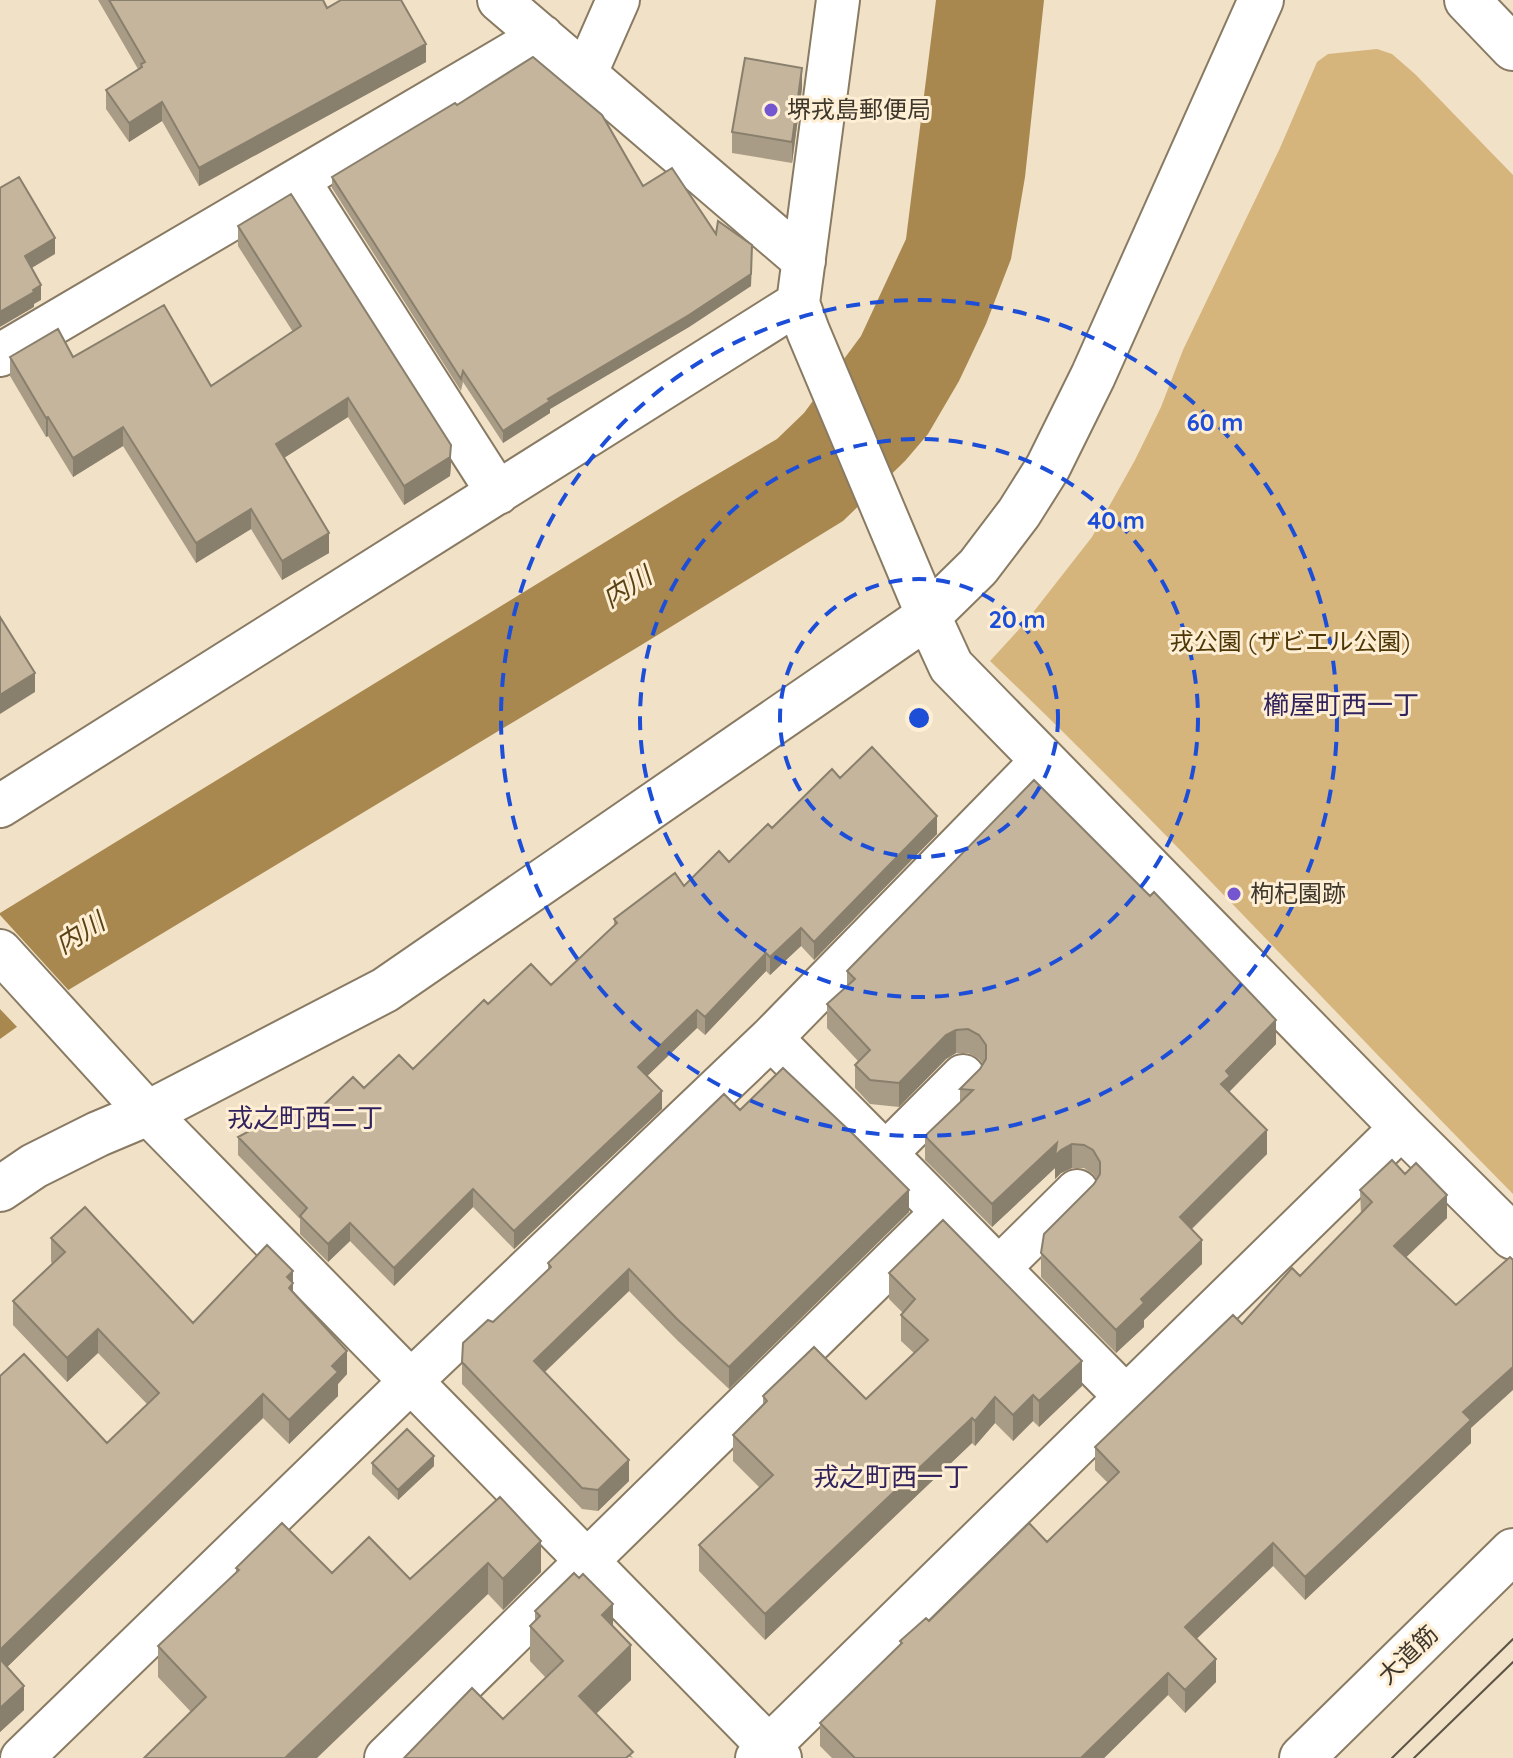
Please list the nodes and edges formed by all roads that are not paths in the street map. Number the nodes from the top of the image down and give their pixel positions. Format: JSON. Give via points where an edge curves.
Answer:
{"nodes":[{"id":1,"x":499,"y":0,"type":"edge"},
{"id":2,"x":618,"y":0,"type":"edge"},
{"id":3,"x":838,"y":0,"type":"edge"},
{"id":4,"x":1261,"y":0,"type":"edge"},
{"id":5,"x":1467,"y":0,"type":"edge"},
{"id":6,"x":542,"y":36,"type":"junction"},
{"id":7,"x":1513,"y":48,"type":"edge"},
{"id":8,"x":585,"y":75,"type":"junction"},
{"id":9,"x":298,"y":180,"type":"junction"},
{"id":10,"x":804,"y":261,"type":"junction"},
{"id":11,"x":803,"y":317,"type":"junction"},
{"id":12,"x":0,"y":355,"type":"edge"},
{"id":13,"x":498,"y":493,"type":"junction"},
{"id":14,"x":928,"y":616,"type":"junction"},
{"id":15,"x":1043,"y":760,"type":"junction"},
{"id":16,"x":0,"y":806,"type":"edge"},
{"id":17,"x":0,"y":951,"type":"edge"},
{"id":18,"x":771,"y":1038,"type":"junction"},
{"id":19,"x":963,"y":1076,"type":"dead end"},
{"id":20,"x":148,"y":1113,"type":"junction"},
{"id":21,"x":1402,"y":1127,"type":"junction"},
{"id":22,"x":885,"y":1154,"type":"junction"},
{"id":23,"x":0,"y":1189,"type":"edge"},
{"id":24,"x":1077,"y":1191,"type":"dead end"},
{"id":25,"x":943,"y":1212,"type":"junction"},
{"id":26,"x":1513,"y":1237,"type":"edge"},
{"id":27,"x":998,"y":1269,"type":"junction"},
{"id":28,"x":411,"y":1381,"type":"junction"},
{"id":29,"x":1126,"y":1397,"type":"junction"},
{"id":30,"x":1513,"y":1551,"type":"edge"},
{"id":31,"x":588,"y":1560,"type":"junction"},
{"id":32,"x":768,"y":1754,"type":"edge"},
{"id":33,"x":22,"y":1758,"type":"edge"},
{"id":34,"x":386,"y":1758,"type":"edge"},
{"id":35,"x":1302,"y":1758,"type":"edge"}],
"edges":[{"from":1,"to":6,"type":"street"},
{"from":2,"to":8,"type":"street"},
{"from":3,"to":10,"type":"street"},
{"from":4,"to":14,"type":"street","via":[[1048,467],[978,567]]},
{"from":5,"to":7,"type":"street"},
{"from":6,"to":8,"type":"street"},
{"from":6,"to":9,"type":"street"},
{"from":8,"to":10,"type":"street"},
{"from":9,"to":12,"type":"street"},
{"from":9,"to":13,"type":"street"},
{"from":10,"to":11,"type":"street"},
{"from":11,"to":13,"type":"street"},
{"from":11,"to":14,"type":"street"},
{"from":13,"to":16,"type":"street"},
{"from":14,"to":15,"type":"street","via":[[951,666]]},
{"from":14,"to":20,"type":"street","via":[[385,990]]},
{"from":15,"to":18,"type":"street"},
{"from":15,"to":21,"type":"street"},
{"from":17,"to":20,"type":"street"},
{"from":18,"to":22,"type":"street"},
{"from":18,"to":28,"type":"street"},
{"from":19,"to":22,"type":"street"},
{"from":20,"to":23,"type":"street","via":[[47,1159]]},
{"from":20,"to":28,"type":"street"},
{"from":21,"to":26,"type":"street"},
{"from":21,"to":29,"type":"street"},
{"from":22,"to":25,"type":"street"},
{"from":24,"to":27,"type":"street"},
{"from":25,"to":27,"type":"street"},
{"from":25,"to":31,"type":"street"},
{"from":27,"to":29,"type":"street"},
{"from":28,"to":31,"type":"street"},
{"from":28,"to":33,"type":"street"},
{"from":29,"to":32,"type":"street"},
{"from":30,"to":35,"type":"street","name":"大道筋"},
{"from":31,"to":32,"type":"street"},
{"from":31,"to":34,"type":"street"}]}
